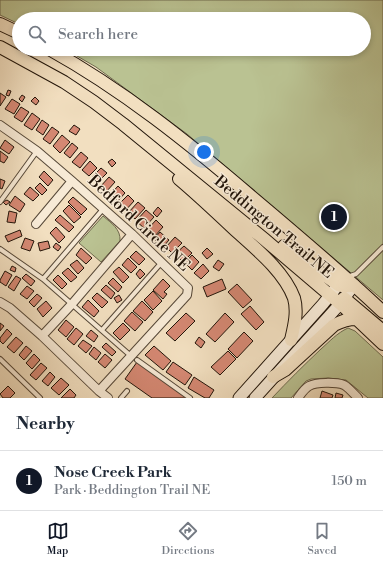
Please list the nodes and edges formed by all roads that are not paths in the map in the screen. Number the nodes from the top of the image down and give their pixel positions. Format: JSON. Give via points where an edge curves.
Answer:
{"nodes":[{"id":1,"x":0,"y":24,"type":"edge"},
{"id":2,"x":12,"y":30,"type":"edge"},
{"id":3,"x":0,"y":47,"type":"edge"},
{"id":4,"x":12,"y":54,"type":"edge"},
{"id":5,"x":16,"y":56,"type":"edge"},
{"id":6,"x":62,"y":56,"type":"edge"},
{"id":7,"x":0,"y":125,"type":"edge"},
{"id":8,"x":127,"y":127,"type":"junction"},
{"id":9,"x":37,"y":151,"type":"junction"},
{"id":10,"x":72,"y":181,"type":"junction"},
{"id":11,"x":0,"y":202,"type":"edge"},
{"id":12,"x":104,"y":208,"type":"junction"},
{"id":13,"x":36,"y":224,"type":"dead end"},
{"id":14,"x":132,"y":234,"type":"junction"},
{"id":15,"x":264,"y":238,"type":"junction"},
{"id":16,"x":383,"y":247,"type":"edge"},
{"id":17,"x":0,"y":249,"type":"edge"},
{"id":18,"x":162,"y":262,"type":"junction"},
{"id":19,"x":43,"y":278,"type":"junction"},
{"id":20,"x":348,"y":281,"type":"junction"},
{"id":21,"x":330,"y":295,"type":"junction"},
{"id":22,"x":342,"y":301,"type":"junction"},
{"id":23,"x":0,"y":302,"type":"edge"},
{"id":24,"x":72,"y":304,"type":"junction"},
{"id":25,"x":383,"y":312,"type":"edge"},
{"id":26,"x":356,"y":319,"type":"junction"},
{"id":27,"x":102,"y":330,"type":"junction"},
{"id":28,"x":383,"y":331,"type":"edge"},
{"id":29,"x":42,"y":336,"type":"junction"},
{"id":30,"x":291,"y":340,"type":"junction"},
{"id":31,"x":383,"y":344,"type":"edge"},
{"id":32,"x":134,"y":358,"type":"junction"},
{"id":33,"x":0,"y":359,"type":"edge"},
{"id":34,"x":273,"y":377,"type":"junction"},
{"id":35,"x":99,"y":391,"type":"junction"},
{"id":36,"x":127,"y":391,"type":"dead end"},
{"id":37,"x":354,"y":397,"type":"edge"},
{"id":38,"x":40,"y":398,"type":"edge"},
{"id":39,"x":108,"y":398,"type":"edge"},
{"id":40,"x":121,"y":398,"type":"edge"},
{"id":41,"x":190,"y":398,"type":"edge"},
{"id":42,"x":240,"y":398,"type":"edge"},
{"id":43,"x":255,"y":398,"type":"edge"},
{"id":44,"x":298,"y":398,"type":"edge"}],
"edges":[{"from":1,"to":2,"type":"main road"},
{"from":3,"to":4,"type":"main road","name":"Beddington Trail NE"},
{"from":5,"to":8,"type":"main road","name":"Beddington Trail NE","via":[[64,82]]},
{"from":6,"to":20,"type":"main road","name":"Beddington Trail NE","via":[[111,87],[166,127]]},
{"from":7,"to":9,"type":"street","name":"Bedford Circle NE"},
{"from":8,"to":15,"type":"main road","name":"Beddington Trail NE"},
{"from":8,"to":30,"type":"main road","via":[[133,140],[189,187],[282,275],[294,299],[296,316]]},
{"from":9,"to":10,"type":"street","name":"Bedford Circle NE"},
{"from":9,"to":11,"type":"lane"},
{"from":10,"to":12,"type":"street","name":"Bedford Circle NE"},
{"from":10,"to":13,"type":"street"},
{"from":12,"to":14,"type":"street","name":"Bedford Circle NE"},
{"from":12,"to":19,"type":"lane"},
{"from":14,"to":18,"type":"street","name":"Bedford Circle NE"},
{"from":14,"to":24,"type":"street"},
{"from":15,"to":20,"type":"main road","via":[[277,241]]},
{"from":15,"to":21,"type":"main road","name":"Beddington Trail NE"},
{"from":16,"to":20,"type":"lane"},
{"from":17,"to":19,"type":"lane"},
{"from":18,"to":27,"type":"lane"},
{"from":18,"to":32,"type":"street","name":"Bedford Circle NE","via":[[188,288],[187,295]]},
{"from":19,"to":24,"type":"lane"},
{"from":20,"to":21,"type":"main road"},
{"from":20,"to":22,"type":"main road"},
{"from":20,"to":25,"type":"main road","name":"Beddington Trail NE"},
{"from":21,"to":22,"type":"main road"},
{"from":21,"to":30,"type":"main road"},
{"from":22,"to":26,"type":"main road"},
{"from":22,"to":28,"type":"main road"},
{"from":22,"to":34,"type":"main road"},
{"from":23,"to":29,"type":"street"},
{"from":24,"to":27,"type":"lane"},
{"from":24,"to":29,"type":"street"},
{"from":26,"to":31,"type":"main road"},
{"from":26,"to":34,"type":"main road","via":[[334,325],[285,370]]},
{"from":27,"to":32,"type":"lane"},
{"from":29,"to":35,"type":"street"},
{"from":30,"to":42,"type":"main road"},
{"from":32,"to":35,"type":"street","name":"Bedford Circle NE"},
{"from":32,"to":41,"type":"lane"},
{"from":33,"to":38,"type":"lane"},
{"from":34,"to":43,"type":"main road"},
{"from":35,"to":39,"type":"street"},
{"from":36,"to":40,"type":"lane"},
{"from":37,"to":44,"type":"street","via":[[344,386],[326,383],[313,384]]}]}
